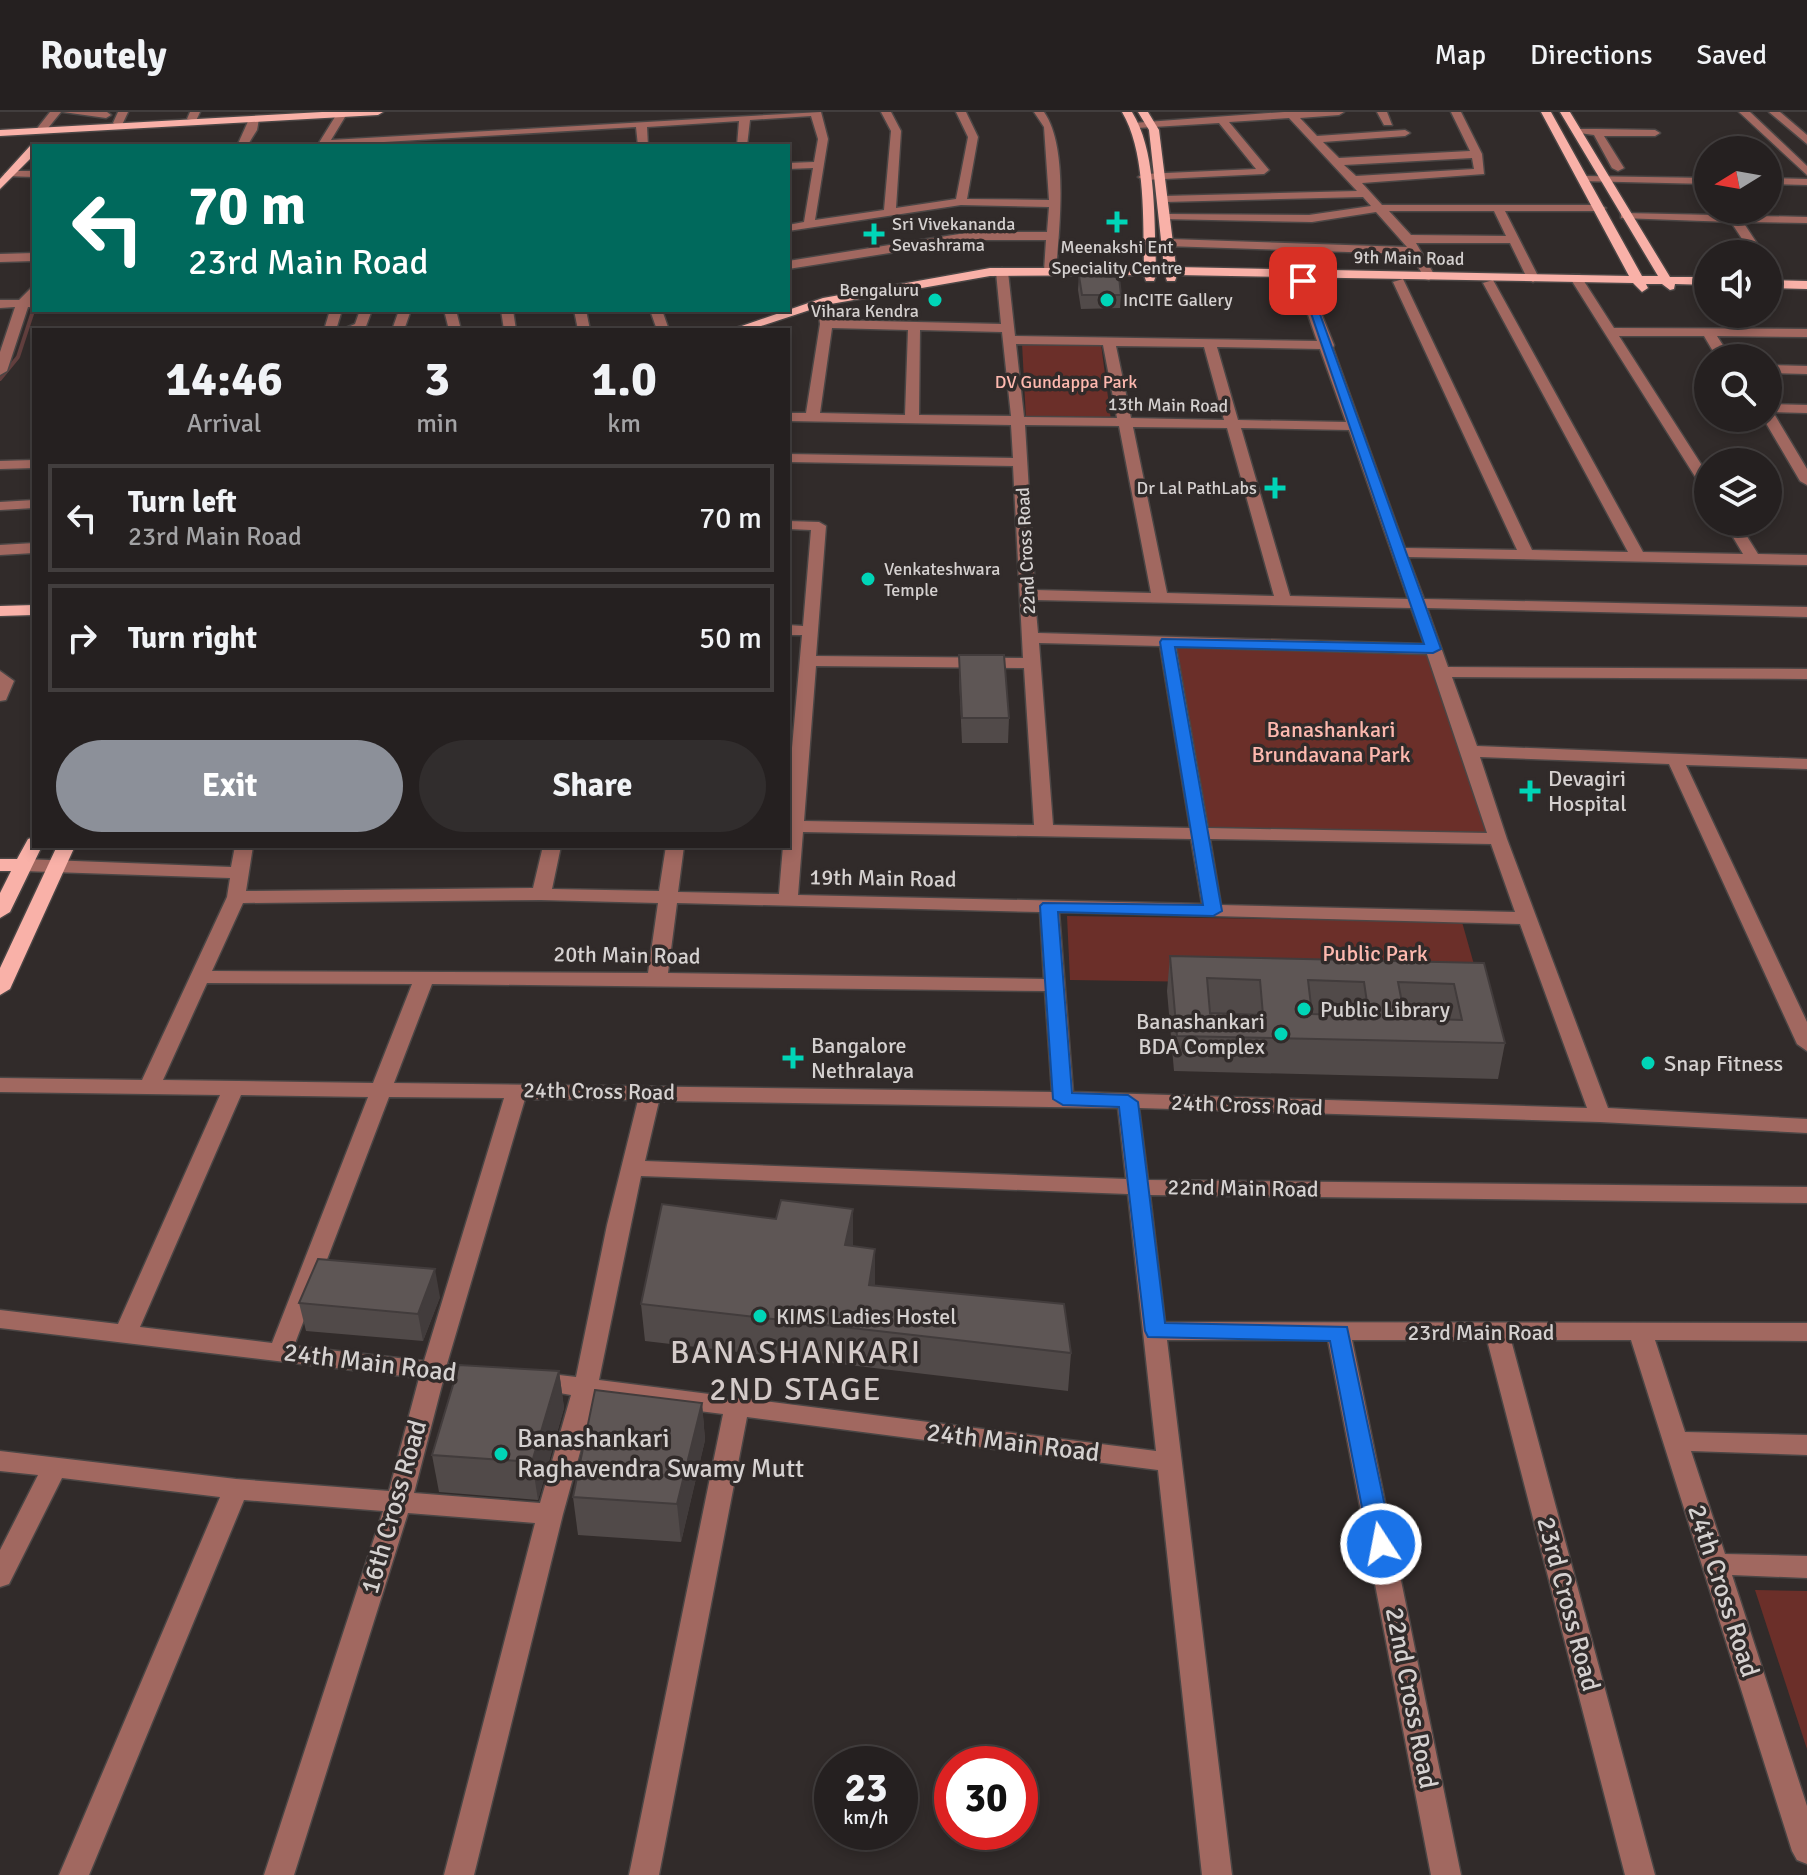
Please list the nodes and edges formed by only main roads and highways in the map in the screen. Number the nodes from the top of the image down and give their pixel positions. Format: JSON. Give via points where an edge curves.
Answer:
{"nodes":[{"id":1,"x":323,"y":112,"type":"edge"},
{"id":2,"x":378,"y":112,"type":"edge"},
{"id":3,"x":1127,"y":112,"type":"edge"},
{"id":4,"x":1143,"y":112,"type":"edge"},
{"id":5,"x":1546,"y":112,"type":"edge"},
{"id":6,"x":1565,"y":112,"type":"edge"},
{"id":7,"x":271,"y":113,"type":"edge"},
{"id":8,"x":343,"y":113,"type":"edge"},
{"id":9,"x":193,"y":116,"type":"edge"},
{"id":10,"x":47,"y":129,"type":"junction"},
{"id":11,"x":0,"y":131,"type":"edge"},
{"id":12,"x":38,"y":144,"type":"edge"},
{"id":13,"x":32,"y":152,"type":"edge"},
{"id":14,"x":0,"y":186,"type":"edge"},
{"id":15,"x":1003,"y":275,"type":"junction"},
{"id":16,"x":1150,"y":275,"type":"junction"},
{"id":17,"x":1170,"y":275,"type":"junction"},
{"id":18,"x":1301,"y":277,"type":"junction"},
{"id":19,"x":1578,"y":282,"type":"junction"},
{"id":20,"x":1694,"y":282,"type":"edge"},
{"id":21,"x":1641,"y":284,"type":"junction"},
{"id":22,"x":1669,"y":284,"type":"junction"},
{"id":23,"x":1807,"y":285,"type":"edge"},
{"id":24,"x":1782,"y":286,"type":"edge"},
{"id":25,"x":1694,"y":287,"type":"edge"},
{"id":26,"x":1782,"y":288,"type":"edge"},
{"id":27,"x":1807,"y":292,"type":"edge"},
{"id":28,"x":762,"y":326,"type":"edge"},
{"id":29,"x":32,"y":610,"type":"edge"},
{"id":30,"x":0,"y":611,"type":"edge"},
{"id":31,"x":32,"y":847,"type":"edge"},
{"id":32,"x":65,"y":848,"type":"edge"},
{"id":33,"x":0,"y":865,"type":"edge"},
{"id":34,"x":23,"y":865,"type":"junction"},
{"id":35,"x":0,"y":912,"type":"edge"},
{"id":36,"x":0,"y":989,"type":"edge"}],
"edges":[{"from":1,"to":7,"type":"main road"},
{"from":2,"to":8,"type":"main road"},
{"from":3,"to":16,"type":"main road","via":[[1137,125]]},
{"from":4,"to":17,"type":"main road","via":[[1153,125]]},
{"from":5,"to":21,"type":"main road"},
{"from":6,"to":22,"type":"main road"},
{"from":7,"to":9,"type":"main road"},
{"from":8,"to":10,"type":"main road"},
{"from":9,"to":10,"type":"main road"},
{"from":10,"to":11,"type":"main road"},
{"from":10,"to":12,"type":"main road"},
{"from":13,"to":14,"type":"main road"},
{"from":15,"to":16,"type":"main road","name":"9th Main Road"},
{"from":15,"to":16,"type":"main road","name":"9th Main Road"},
{"from":15,"to":28,"type":"main road","name":"9th Main Road","via":[[966,276],[823,302]]},
{"from":16,"to":17,"type":"main road","name":"9th Main Road"},
{"from":17,"to":18,"type":"main road","name":"9th Main Road"},
{"from":18,"to":19,"type":"main road","name":"9th Main Road"},
{"from":18,"to":19,"type":"main road","name":"9th Main Road"},
{"from":19,"to":21,"type":"main road","name":"9th Main Road"},
{"from":20,"to":22,"type":"main road","name":"9th Main Road"},
{"from":21,"to":22,"type":"main road","name":"9th Main Road"},
{"from":22,"to":25,"type":"main road","name":"9th Main Road"},
{"from":23,"to":24,"type":"main road"},
{"from":26,"to":27,"type":"main road"},
{"from":29,"to":30,"type":"main road"},
{"from":31,"to":34,"type":"main road"},
{"from":32,"to":36,"type":"main road"},
{"from":33,"to":34,"type":"main road"},
{"from":34,"to":35,"type":"main road"}]}
